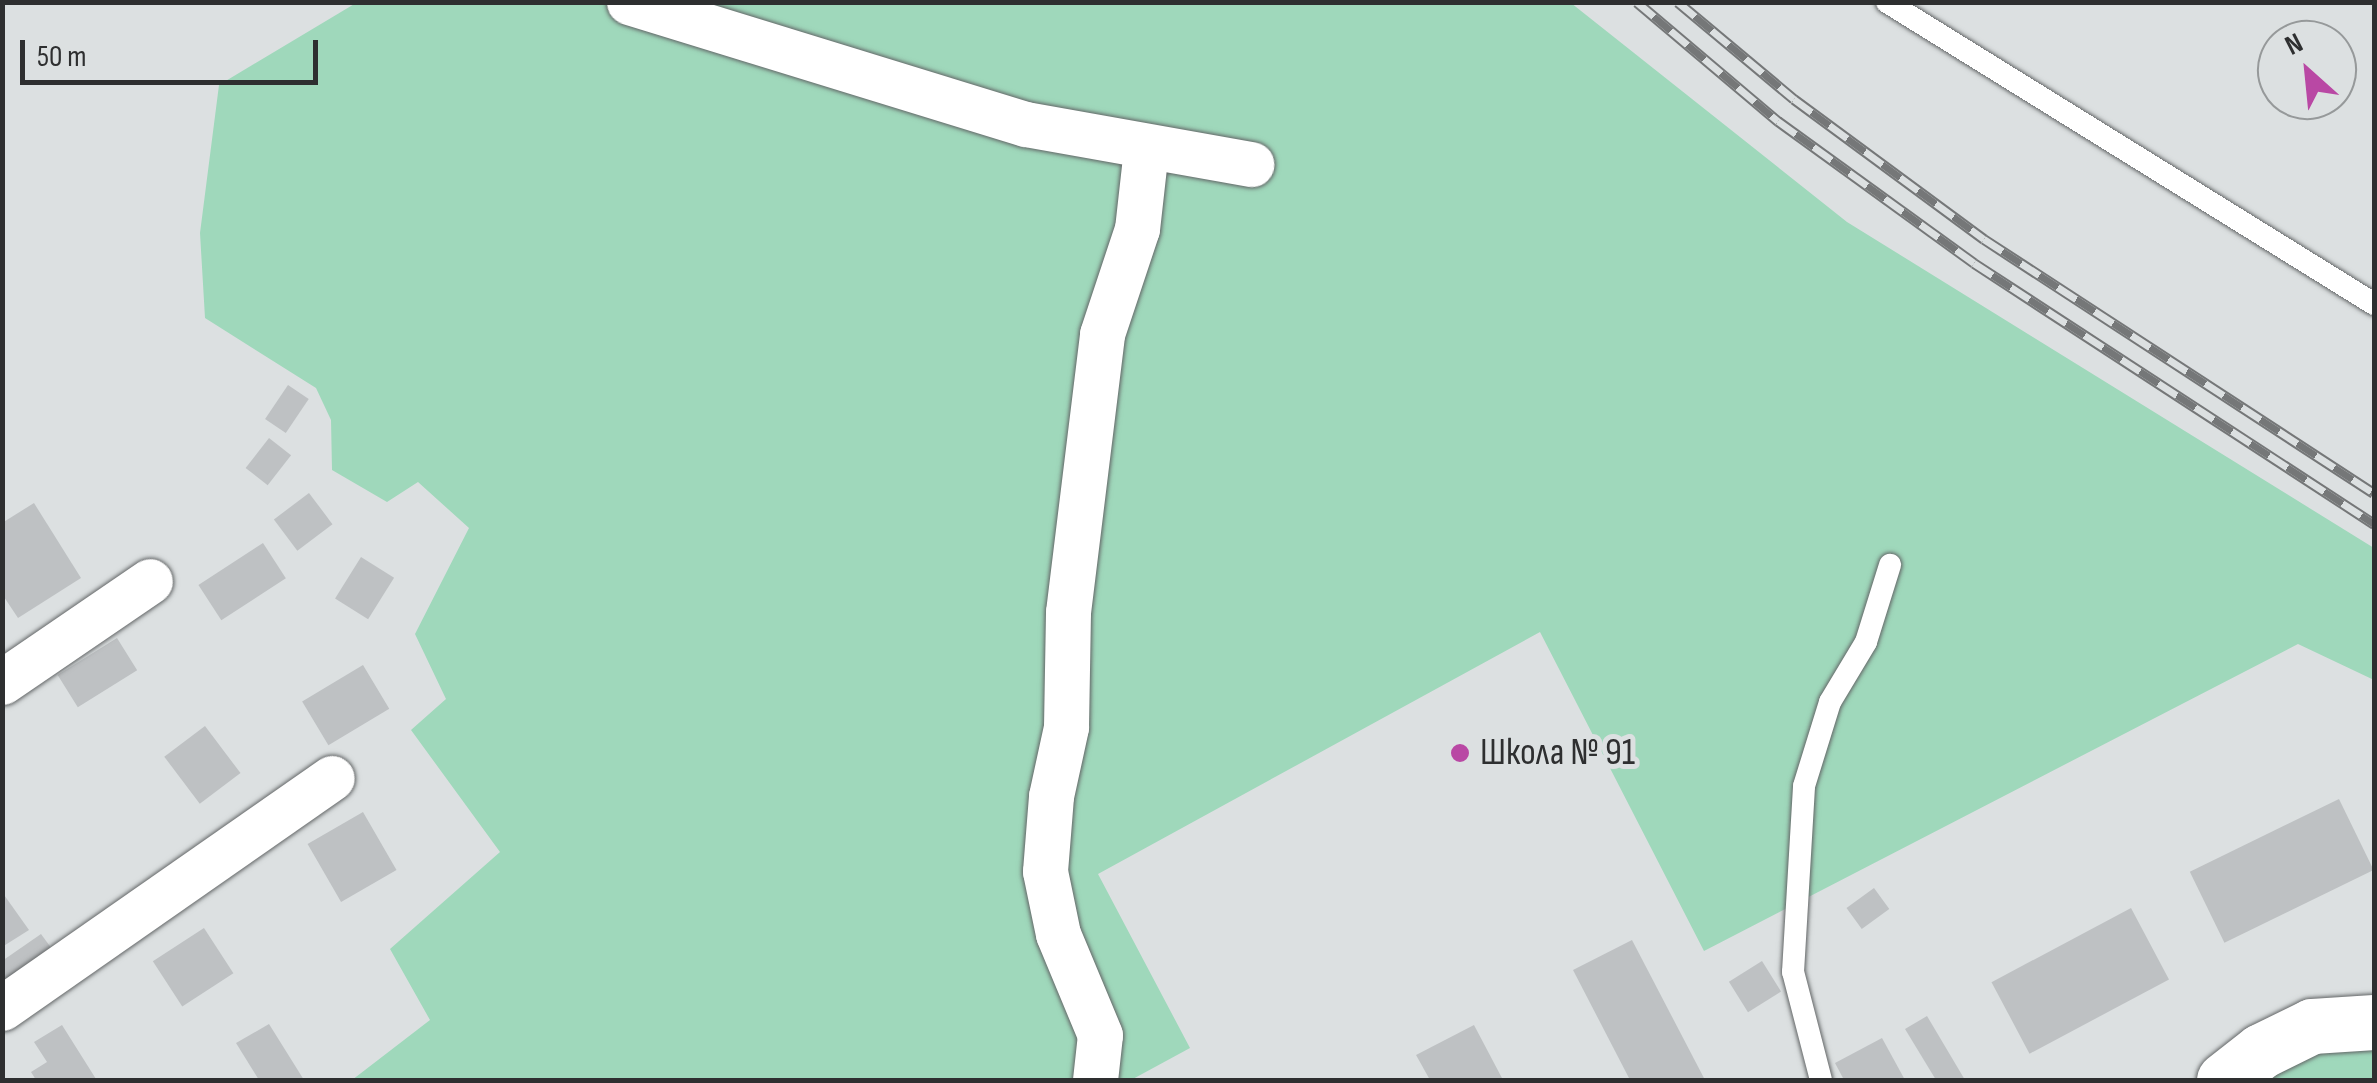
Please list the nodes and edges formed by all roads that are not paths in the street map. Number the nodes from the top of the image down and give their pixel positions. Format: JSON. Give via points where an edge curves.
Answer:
{"nodes":[{"id":1,"x":629,"y":2,"type":"edge"},
{"id":2,"x":1886,"y":2,"type":"edge"},
{"id":3,"x":1146,"y":150,"type":"junction"},
{"id":4,"x":1251,"y":164,"type":"dead end"},
{"id":5,"x":2374,"y":304,"type":"edge"},
{"id":6,"x":1890,"y":565,"type":"dead end"},
{"id":7,"x":150,"y":581,"type":"dead end"},
{"id":8,"x":2,"y":682,"type":"edge"},
{"id":9,"x":332,"y":778,"type":"dead end"},
{"id":10,"x":2,"y":1008,"type":"edge"},
{"id":11,"x":2374,"y":1022,"type":"edge"},
{"id":12,"x":1095,"y":1080,"type":"edge"},
{"id":13,"x":1821,"y":1080,"type":"edge"},
{"id":14,"x":2224,"y":1080,"type":"edge"}],
"edges":[{"from":1,"to":3,"type":"street","via":[[1026,124]]},
{"from":2,"to":5,"type":"lane"},
{"from":3,"to":4,"type":"street"},
{"from":3,"to":12,"type":"street","via":[[1137,229],[1102,334],[1068,612],[1066,726],[1045,872],[1058,934],[1100,1035]]},
{"from":6,"to":13,"type":"lane","via":[[1866,642],[1830,702],[1804,786],[1794,972]]},
{"from":7,"to":8,"type":"street"},
{"from":9,"to":10,"type":"street"},
{"from":11,"to":14,"type":"street","via":[[2312,1026],[2261,1051]]}]}
